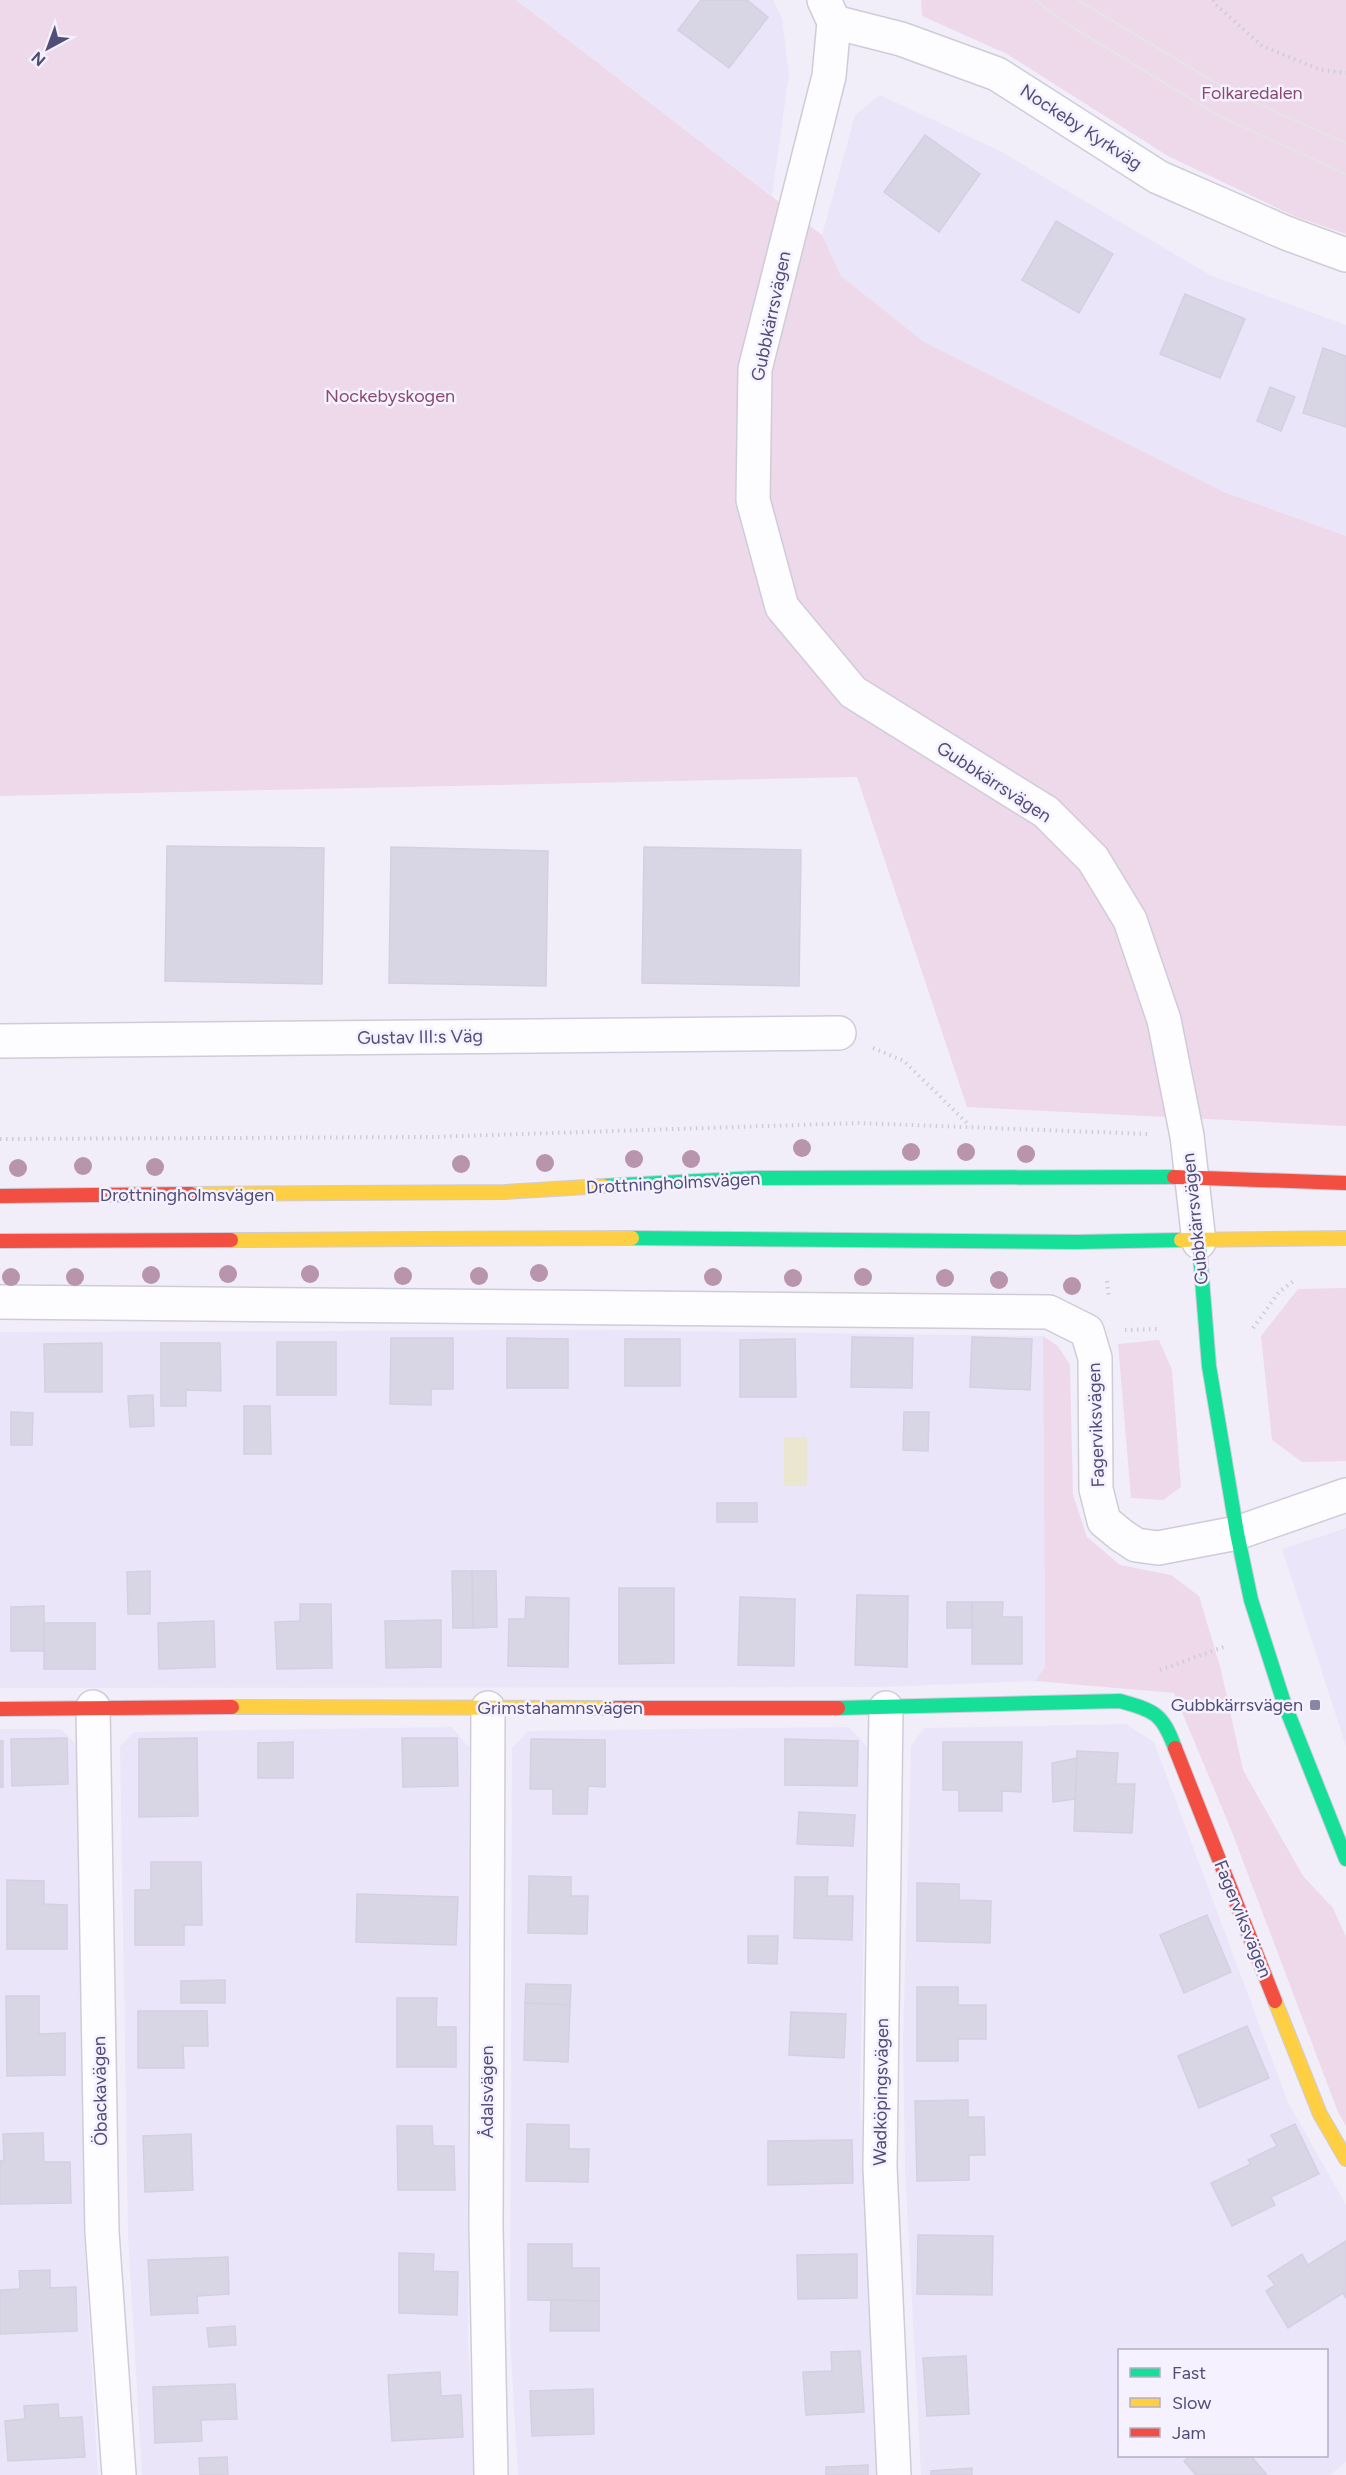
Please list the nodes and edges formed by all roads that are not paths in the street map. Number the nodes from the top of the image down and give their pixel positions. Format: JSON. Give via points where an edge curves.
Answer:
{"nodes":[{"id":1,"x":829,"y":11,"type":"edge"},
{"id":2,"x":1346,"y":255,"type":"edge"},
{"id":3,"x":839,"y":1033,"type":"road end"},
{"id":4,"x":0,"y":1041,"type":"edge"},
{"id":5,"x":1191,"y":1177,"type":"junction"},
{"id":6,"x":1346,"y":1183,"type":"edge"},
{"id":7,"x":0,"y":1196,"type":"edge"},
{"id":8,"x":1346,"y":1238,"type":"edge"},
{"id":9,"x":0,"y":1241,"type":"edge"},
{"id":10,"x":1199,"y":1242,"type":"junction"},
{"id":11,"x":0,"y":1302,"type":"edge"},
{"id":12,"x":1346,"y":1495,"type":"edge"},
{"id":13,"x":1237,"y":1533,"type":"junction"},
{"id":14,"x":1120,"y":1701,"type":"joint"},
{"id":15,"x":93,"y":1707,"type":"junction"},
{"id":16,"x":488,"y":1708,"type":"junction"},
{"id":17,"x":886,"y":1708,"type":"junction"},
{"id":18,"x":0,"y":1709,"type":"edge"},
{"id":19,"x":1346,"y":1859,"type":"edge"},
{"id":20,"x":1346,"y":2159,"type":"edge"},
{"id":21,"x":119,"y":2475,"type":"edge"},
{"id":22,"x":491,"y":2475,"type":"edge"},
{"id":23,"x":894,"y":2475,"type":"edge"}],
"edges":[{"from":1,"to":2,"type":"street","name":"Nockeby Kyrkväg","via":[[997,74],[1158,177]]},
{"from":1,"to":5,"type":"street","name":"Gubbkärrsvägen","via":[[829,76],[755,369],[753,500],[782,607],[853,693],[1046,812],[1093,860],[1130,920],[1164,1020]]},
{"from":3,"to":4,"type":"street","name":"Gustav III:s Väg"},
{"from":5,"to":6,"type":"main road","name":"Drottningholmsvägen"},
{"from":5,"to":7,"type":"main road","name":"Drottningholmsvägen","via":[[755,1178],[505,1192]]},
{"from":5,"to":10,"type":"street","name":"Gubbkärrsvägen"},
{"from":8,"to":10,"type":"main road"},
{"from":9,"to":10,"type":"main road","via":[[736,1237]]},
{"from":10,"to":13,"type":"main road","name":"Gubbkärrsvägen","via":[[1209,1366]]},
{"from":11,"to":13,"type":"street","name":"Fagerviksvägen","via":[[1049,1312],[1087,1331],[1095,1358],[1096,1490],[1104,1521],[1136,1545],[1158,1548]]},
{"from":12,"to":13,"type":"street","name":"Fagerviksvägen"},
{"from":13,"to":19,"type":"main road","name":"Gubbkärrsvägen","via":[[1251,1600],[1284,1703]]},
{"from":14,"to":17,"type":"main road","name":"Grimstahamnsvägen"},
{"from":14,"to":20,"type":"main road","name":"Fagerviksvägen","via":[[1149,1709],[1166,1724],[1320,2114]]},
{"from":15,"to":16,"type":"main road","name":"Grimstahamnsvägen"},
{"from":15,"to":18,"type":"main road","name":"Grimstahamnsvägen"},
{"from":15,"to":21,"type":"street","name":"Öbackavägen","via":[[102,2232]]},
{"from":16,"to":17,"type":"main road","name":"Grimstahamnsvägen"},
{"from":16,"to":22,"type":"street","name":"Ådalsvägen","via":[[486,2227]]},
{"from":17,"to":23,"type":"street","name":"Wadköpingsvägen","via":[[880,2167]]}]}
